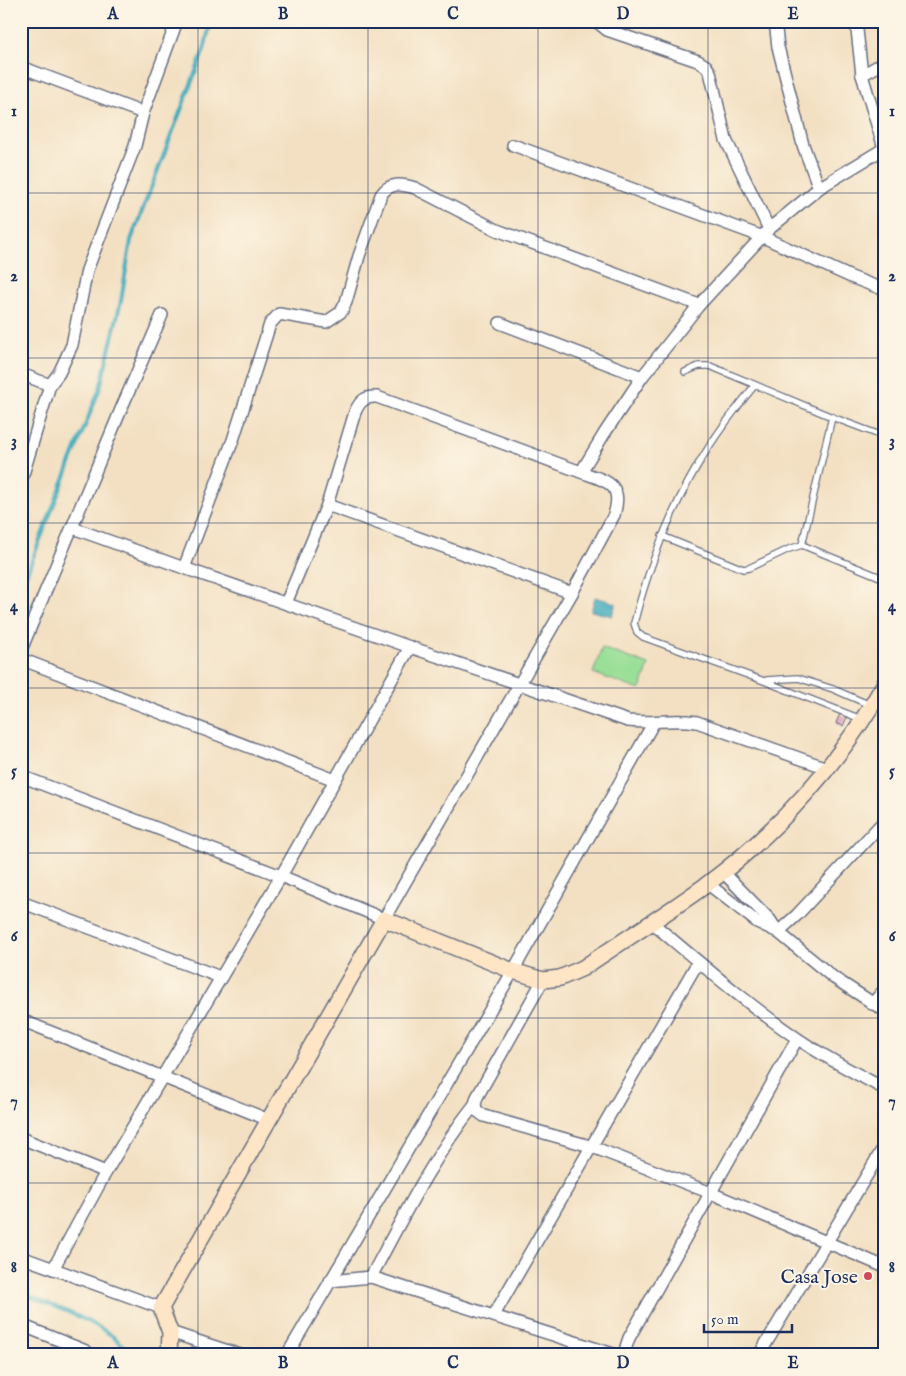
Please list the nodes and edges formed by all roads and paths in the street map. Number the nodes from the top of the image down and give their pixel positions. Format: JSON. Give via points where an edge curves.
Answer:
{"nodes":[{"id":1,"x":177,"y":21,"type":"edge"},
{"id":2,"x":596,"y":21,"type":"edge"},
{"id":3,"x":775,"y":21,"type":"edge"},
{"id":4,"x":856,"y":21,"type":"edge"},
{"id":5,"x":885,"y":62,"type":"edge"},
{"id":6,"x":21,"y":67,"type":"edge"},
{"id":7,"x":862,"y":75,"type":"junction"},
{"id":8,"x":143,"y":113,"type":"junction"},
{"id":9,"x":513,"y":145,"type":"dead end"},
{"id":10,"x":884,"y":148,"type":"edge"},
{"id":11,"x":819,"y":188,"type":"junction"},
{"id":12,"x":766,"y":233,"type":"junction"},
{"id":13,"x":885,"y":290,"type":"edge"},
{"id":14,"x":699,"y":305,"type":"junction"},
{"id":15,"x":162,"y":315,"type":"dead end"},
{"id":16,"x":500,"y":323,"type":"dead end"},
{"id":17,"x":685,"y":372,"type":"dead end"},
{"id":18,"x":21,"y":374,"type":"edge"},
{"id":19,"x":642,"y":377,"type":"junction"},
{"id":20,"x":50,"y":385,"type":"junction"},
{"id":21,"x":755,"y":385,"type":"junction"},
{"id":22,"x":832,"y":417,"type":"junction"},
{"id":23,"x":885,"y":437,"type":"edge"},
{"id":24,"x":581,"y":472,"type":"junction"},
{"id":25,"x":21,"y":481,"type":"edge"},
{"id":26,"x":327,"y":505,"type":"junction"},
{"id":27,"x":73,"y":528,"type":"junction"},
{"id":28,"x":662,"y":536,"type":"junction"},
{"id":29,"x":802,"y":545,"type":"junction"},
{"id":30,"x":184,"y":568,"type":"junction"},
{"id":31,"x":885,"y":579,"type":"edge"},
{"id":32,"x":572,"y":593,"type":"junction"},
{"id":33,"x":286,"y":603,"type":"junction"},
{"id":34,"x":410,"y":648,"type":"junction"},
{"id":35,"x":21,"y":650,"type":"edge"},
{"id":36,"x":21,"y":659,"type":"edge"},
{"id":37,"x":764,"y":680,"type":"junction"},
{"id":38,"x":885,"y":683,"type":"edge"},
{"id":39,"x":521,"y":684,"type":"junction"},
{"id":40,"x":872,"y":706,"type":"junction"},
{"id":41,"x":863,"y":720,"type":"junction"},
{"id":42,"x":654,"y":722,"type":"junction"},
{"id":43,"x":826,"y":768,"type":"junction"},
{"id":44,"x":21,"y":776,"type":"edge"},
{"id":45,"x":335,"y":780,"type":"junction"},
{"id":46,"x":885,"y":820,"type":"edge"},
{"id":47,"x":722,"y":872,"type":"junction"},
{"id":48,"x":281,"y":876,"type":"junction"},
{"id":49,"x":708,"y":884,"type":"junction"},
{"id":50,"x":21,"y":902,"type":"edge"},
{"id":51,"x":384,"y":919,"type":"junction"},
{"id":52,"x":652,"y":922,"type":"junction"},
{"id":53,"x":778,"y":932,"type":"junction"},
{"id":54,"x":698,"y":962,"type":"junction"},
{"id":55,"x":513,"y":971,"type":"junction"},
{"id":56,"x":220,"y":977,"type":"junction"},
{"id":57,"x":543,"y":980,"type":"junction"},
{"id":58,"x":885,"y":990,"type":"edge"},
{"id":59,"x":872,"y":1004,"type":"junction"},
{"id":60,"x":885,"y":1011,"type":"edge"},
{"id":61,"x":21,"y":1020,"type":"edge"},
{"id":62,"x":797,"y":1038,"type":"junction"},
{"id":63,"x":163,"y":1077,"type":"junction"},
{"id":64,"x":885,"y":1088,"type":"edge"},
{"id":65,"x":475,"y":1104,"type":"junction"},
{"id":66,"x":269,"y":1120,"type":"junction"},
{"id":67,"x":21,"y":1138,"type":"edge"},
{"id":68,"x":885,"y":1145,"type":"edge"},
{"id":69,"x":590,"y":1146,"type":"junction"},
{"id":70,"x":106,"y":1172,"type":"junction"},
{"id":71,"x":711,"y":1193,"type":"junction"},
{"id":72,"x":826,"y":1241,"type":"junction"},
{"id":73,"x":21,"y":1257,"type":"edge"},
{"id":74,"x":885,"y":1267,"type":"edge"},
{"id":75,"x":52,"y":1269,"type":"junction"},
{"id":76,"x":371,"y":1277,"type":"junction"},
{"id":77,"x":330,"y":1281,"type":"junction"},
{"id":78,"x":161,"y":1308,"type":"junction"},
{"id":79,"x":494,"y":1315,"type":"junction"},
{"id":80,"x":21,"y":1325,"type":"edge"},
{"id":81,"x":170,"y":1332,"type":"junction"},
{"id":82,"x":90,"y":1355,"type":"edge"},
{"id":83,"x":169,"y":1355,"type":"edge"},
{"id":84,"x":240,"y":1355,"type":"edge"},
{"id":85,"x":287,"y":1355,"type":"edge"},
{"id":86,"x":616,"y":1355,"type":"edge"},
{"id":87,"x":626,"y":1355,"type":"edge"},
{"id":88,"x":759,"y":1355,"type":"edge"}],
"edges":[{"from":1,"to":8,"type":"street"},
{"from":2,"to":12,"type":"street","via":[[606,30],[706,66],[726,140]]},
{"from":3,"to":11,"type":"street","via":[[778,47],[803,145]]},
{"from":4,"to":7,"type":"street"},
{"from":5,"to":7,"type":"street"},
{"from":6,"to":8,"type":"street"},
{"from":7,"to":10,"type":"street"},
{"from":8,"to":20,"type":"street","via":[[134,146],[87,270],[72,345]]},
{"from":9,"to":12,"type":"street"},
{"from":10,"to":11,"type":"street"},
{"from":11,"to":12,"type":"street"},
{"from":12,"to":13,"type":"street","via":[[851,277]]},
{"from":12,"to":14,"type":"street"},
{"from":14,"to":19,"type":"street"},
{"from":14,"to":30,"type":"street","via":[[497,230],[415,188],[404,184],[387,188],[381,195],[341,312],[326,322],[279,314],[270,324],[233,440]]},
{"from":15,"to":27,"type":"street"},
{"from":16,"to":19,"type":"street"},
{"from":17,"to":21,"type":"lane","via":[[699,366],[710,366]]},
{"from":18,"to":20,"type":"street"},
{"from":19,"to":24,"type":"street"},
{"from":20,"to":25,"type":"street"},
{"from":21,"to":22,"type":"lane"},
{"from":21,"to":28,"type":"lane","via":[[706,451]]},
{"from":22,"to":23,"type":"lane"},
{"from":22,"to":29,"type":"lane"},
{"from":24,"to":26,"type":"street","via":[[370,396],[362,400],[355,412]]},
{"from":24,"to":32,"type":"street","via":[[607,482],[618,495],[614,515]]},
{"from":26,"to":32,"type":"street"},
{"from":26,"to":33,"type":"street"},
{"from":27,"to":30,"type":"street"},
{"from":27,"to":35,"type":"street"},
{"from":28,"to":29,"type":"lane","via":[[743,569]]},
{"from":28,"to":37,"type":"lane","via":[[634,623],[637,632],[643,637]]},
{"from":29,"to":31,"type":"lane"},
{"from":30,"to":33,"type":"street"},
{"from":32,"to":39,"type":"street"},
{"from":33,"to":34,"type":"street"},
{"from":34,"to":39,"type":"street"},
{"from":34,"to":45,"type":"street"},
{"from":36,"to":45,"type":"street"},
{"from":37,"to":40,"type":"lane","via":[[798,678]]},
{"from":37,"to":41,"type":"lane"},
{"from":38,"to":40,"type":"street"},
{"from":39,"to":42,"type":"street","via":[[628,720]]},
{"from":39,"to":51,"type":"street"},
{"from":40,"to":41,"type":"street"},
{"from":41,"to":43,"type":"street"},
{"from":42,"to":43,"type":"street","via":[[697,722]]},
{"from":42,"to":55,"type":"street"},
{"from":43,"to":47,"type":"street","via":[[766,834]]},
{"from":44,"to":48,"type":"street"},
{"from":45,"to":48,"type":"street"},
{"from":46,"to":53,"type":"street","via":[[798,915]]},
{"from":47,"to":49,"type":"street"},
{"from":47,"to":53,"type":"street"},
{"from":48,"to":51,"type":"street"},
{"from":48,"to":56,"type":"street"},
{"from":49,"to":52,"type":"street"},
{"from":49,"to":53,"type":"street","via":[[758,922]]},
{"from":50,"to":56,"type":"street"},
{"from":51,"to":55,"type":"street"},
{"from":51,"to":66,"type":"street"},
{"from":52,"to":54,"type":"street"},
{"from":52,"to":57,"type":"street","via":[[583,968],[560,978]]},
{"from":53,"to":59,"type":"street"},
{"from":54,"to":62,"type":"street"},
{"from":54,"to":69,"type":"street"},
{"from":55,"to":57,"type":"street"},
{"from":55,"to":77,"type":"street"},
{"from":56,"to":63,"type":"street"},
{"from":57,"to":65,"type":"street"},
{"from":58,"to":59,"type":"street"},
{"from":59,"to":60,"type":"street"},
{"from":61,"to":63,"type":"street"},
{"from":62,"to":64,"type":"street","via":[[846,1069]]},
{"from":62,"to":71,"type":"street"},
{"from":63,"to":66,"type":"street"},
{"from":63,"to":70,"type":"street"},
{"from":65,"to":69,"type":"street","via":[[476,1110],[484,1116]]},
{"from":65,"to":76,"type":"street","via":[[431,1167]]},
{"from":66,"to":78,"type":"street"},
{"from":67,"to":70,"type":"street"},
{"from":68,"to":72,"type":"street"},
{"from":69,"to":71,"type":"street"},
{"from":69,"to":79,"type":"street"},
{"from":70,"to":75,"type":"street"},
{"from":71,"to":72,"type":"street"},
{"from":71,"to":87,"type":"street","via":[[629,1338]]},
{"from":72,"to":74,"type":"street"},
{"from":72,"to":88,"type":"street"},
{"from":73,"to":75,"type":"street"},
{"from":75,"to":78,"type":"street"},
{"from":76,"to":77,"type":"street"},
{"from":76,"to":79,"type":"street"},
{"from":77,"to":85,"type":"street"},
{"from":78,"to":81,"type":"street"},
{"from":79,"to":86,"type":"street"},
{"from":80,"to":82,"type":"street","via":[[86,1350]]},
{"from":81,"to":83,"type":"street"},
{"from":81,"to":84,"type":"street"}]}
